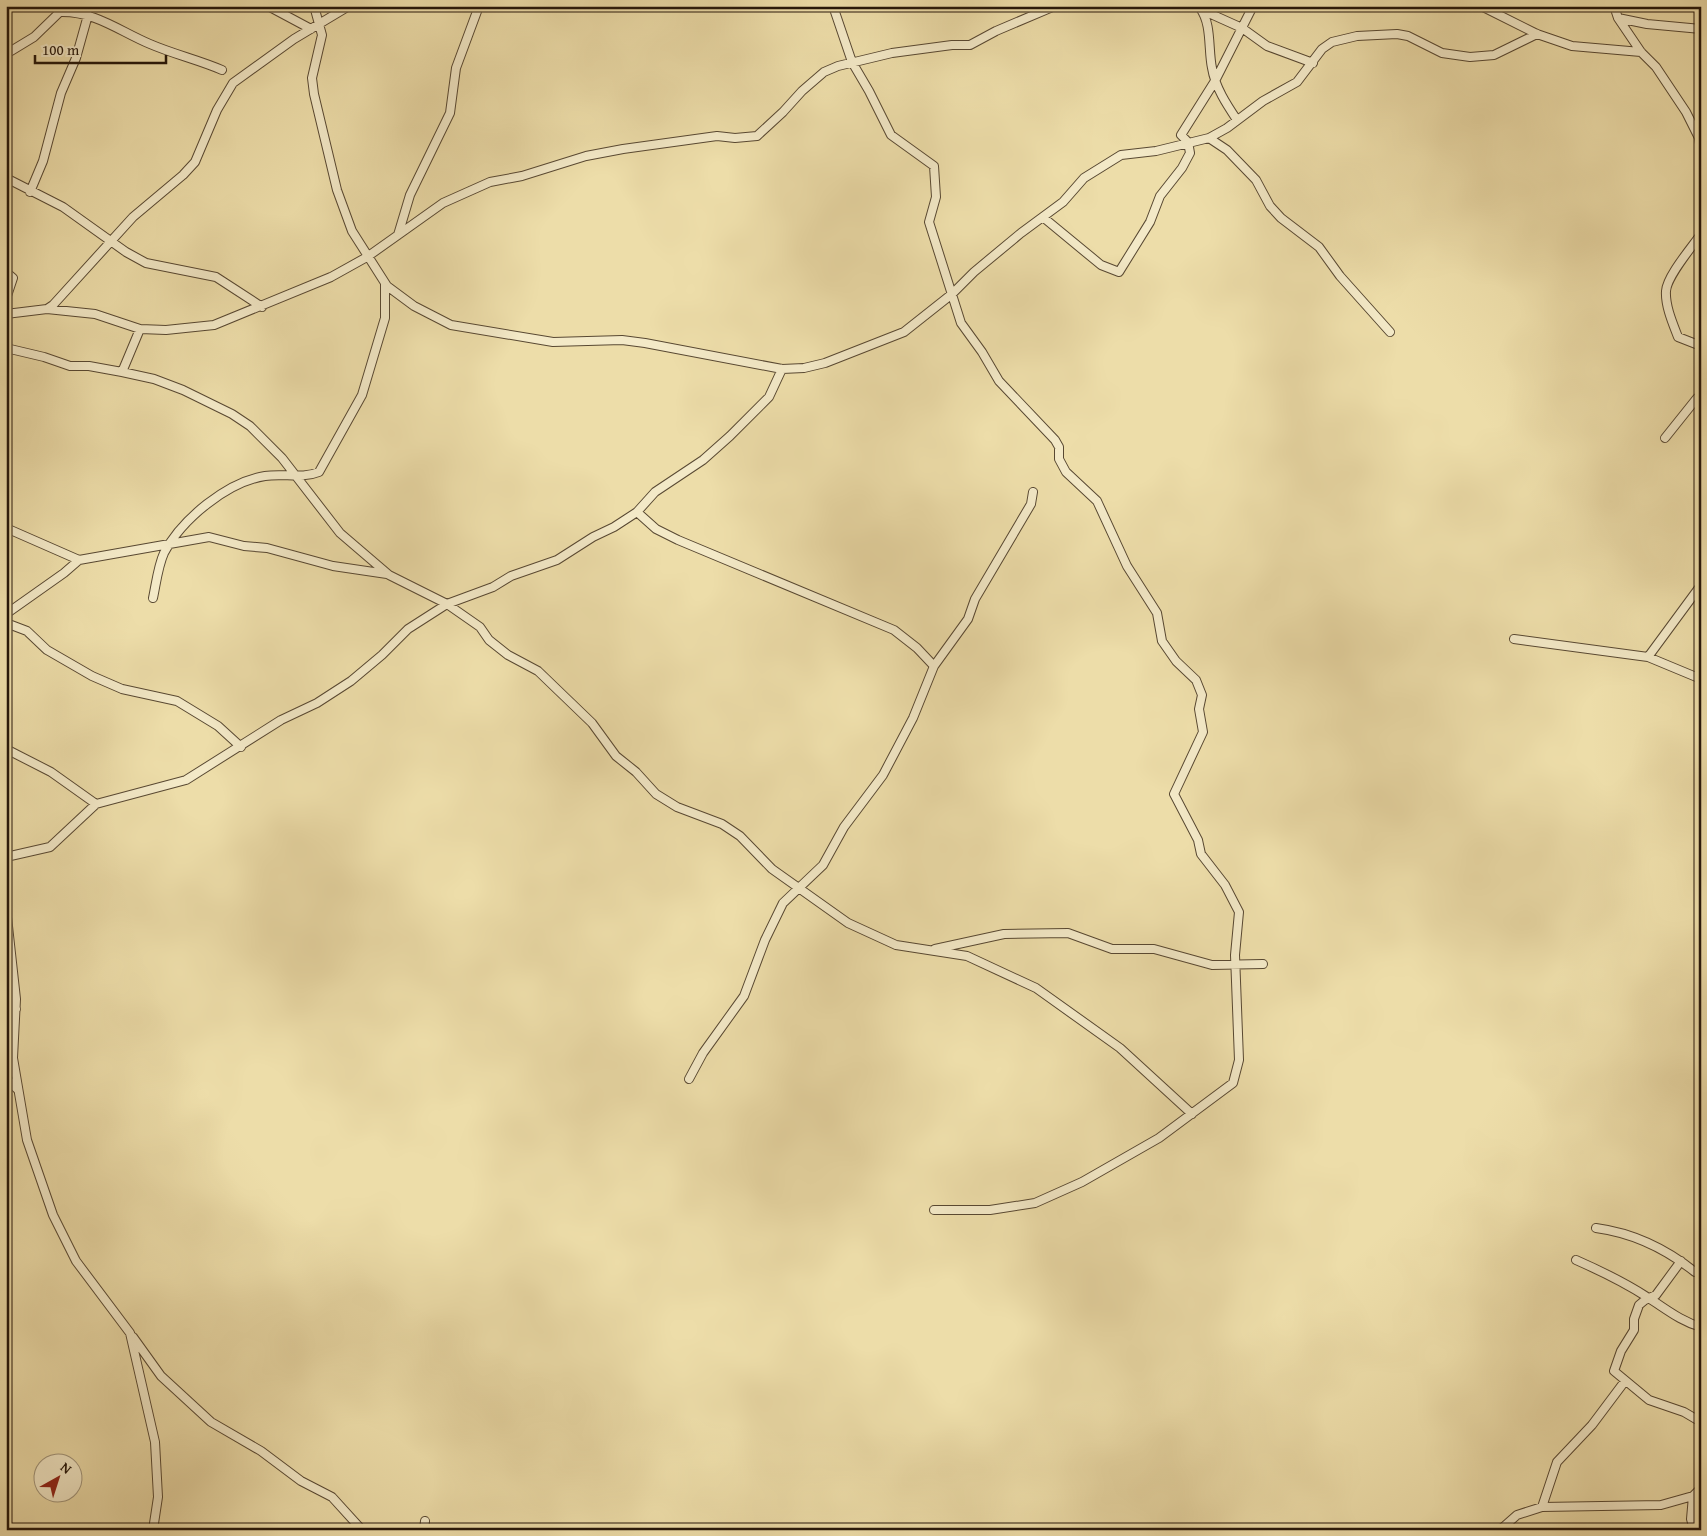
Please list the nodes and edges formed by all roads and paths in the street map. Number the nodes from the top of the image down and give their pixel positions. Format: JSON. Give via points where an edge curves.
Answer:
{"nodes":[{"id":1,"x":268,"y":6,"type":"edge"},
{"id":2,"x":314,"y":6,"type":"edge"},
{"id":3,"x":349,"y":6,"type":"edge"},
{"id":4,"x":480,"y":6,"type":"edge"},
{"id":5,"x":833,"y":6,"type":"edge"},
{"id":6,"x":1055,"y":6,"type":"edge"},
{"id":7,"x":1253,"y":6,"type":"edge"},
{"id":8,"x":1480,"y":6,"type":"edge"},
{"id":9,"x":1614,"y":6,"type":"edge"},
{"id":10,"x":1202,"y":7,"type":"edge"},
{"id":11,"x":63,"y":9,"type":"edge"},
{"id":12,"x":88,"y":15,"type":"junction"},
{"id":13,"x":1618,"y":18,"type":"junction"},
{"id":14,"x":320,"y":24,"type":"junction"},
{"id":15,"x":1242,"y":28,"type":"junction"},
{"id":16,"x":311,"y":29,"type":"junction"},
{"id":17,"x":1701,"y":29,"type":"edge"},
{"id":18,"x":1537,"y":34,"type":"junction"},
{"id":19,"x":1641,"y":52,"type":"junction"},
{"id":20,"x":6,"y":54,"type":"edge"},
{"id":21,"x":852,"y":62,"type":"junction"},
{"id":22,"x":1313,"y":63,"type":"junction"},
{"id":23,"x":222,"y":70,"type":"dead end"},
{"id":24,"x":1215,"y":81,"type":"junction"},
{"id":25,"x":1237,"y":120,"type":"junction"},
{"id":26,"x":1209,"y":138,"type":"junction"},
{"id":27,"x":1188,"y":142,"type":"junction"},
{"id":28,"x":1701,"y":150,"type":"edge"},
{"id":29,"x":6,"y":178,"type":"edge"},
{"id":30,"x":30,"y":192,"type":"junction"},
{"id":31,"x":1044,"y":218,"type":"junction"},
{"id":32,"x":1701,"y":234,"type":"edge"},
{"id":33,"x":398,"y":235,"type":"junction"},
{"id":34,"x":112,"y":242,"type":"junction"},
{"id":35,"x":367,"y":257,"type":"junction"},
{"id":36,"x":6,"y":272,"type":"edge"},
{"id":37,"x":385,"y":284,"type":"junction"},
{"id":38,"x":952,"y":294,"type":"junction"},
{"id":39,"x":6,"y":299,"type":"edge"},
{"id":40,"x":262,"y":307,"type":"junction"},
{"id":41,"x":47,"y":309,"type":"junction"},
{"id":42,"x":6,"y":314,"type":"edge"},
{"id":43,"x":140,"y":329,"type":"junction"},
{"id":44,"x":1390,"y":332,"type":"dead end"},
{"id":45,"x":1701,"y":346,"type":"edge"},
{"id":46,"x":6,"y":348,"type":"edge"},
{"id":47,"x":782,"y":369,"type":"junction"},
{"id":48,"x":122,"y":372,"type":"junction"},
{"id":49,"x":1701,"y":398,"type":"edge"},
{"id":50,"x":1665,"y":438,"type":"dead end"},
{"id":51,"x":296,"y":475,"type":"junction"},
{"id":52,"x":1033,"y":492,"type":"dead end"},
{"id":53,"x":636,"y":512,"type":"junction"},
{"id":54,"x":6,"y":528,"type":"edge"},
{"id":55,"x":170,"y":545,"type":"junction"},
{"id":56,"x":80,"y":560,"type":"junction"},
{"id":57,"x":389,"y":575,"type":"junction"},
{"id":58,"x":1701,"y":585,"type":"edge"},
{"id":59,"x":153,"y":598,"type":"dead end"},
{"id":60,"x":447,"y":604,"type":"junction"},
{"id":61,"x":6,"y":614,"type":"edge"},
{"id":62,"x":6,"y":623,"type":"edge"},
{"id":63,"x":1514,"y":639,"type":"dead end"},
{"id":64,"x":1648,"y":657,"type":"junction"},
{"id":65,"x":934,"y":666,"type":"junction"},
{"id":66,"x":1701,"y":678,"type":"edge"},
{"id":67,"x":241,"y":747,"type":"junction"},
{"id":68,"x":6,"y":748,"type":"edge"},
{"id":69,"x":96,"y":804,"type":"junction"},
{"id":70,"x":6,"y":857,"type":"edge"},
{"id":71,"x":799,"y":887,"type":"junction"},
{"id":72,"x":6,"y":908,"type":"edge"},
{"id":73,"x":928,"y":951,"type":"junction"},
{"id":74,"x":1263,"y":964,"type":"dead end"},
{"id":75,"x":1235,"y":965,"type":"junction"},
{"id":76,"x":6,"y":998,"type":"edge"},
{"id":77,"x":16,"y":1009,"type":"junction"},
{"id":78,"x":6,"y":1078,"type":"edge"},
{"id":79,"x":689,"y":1079,"type":"dead end"},
{"id":80,"x":17,"y":1089,"type":"junction"},
{"id":81,"x":1192,"y":1114,"type":"junction"},
{"id":82,"x":934,"y":1210,"type":"dead end"},
{"id":83,"x":1596,"y":1228,"type":"dead end"},
{"id":84,"x":1576,"y":1260,"type":"dead end"},
{"id":85,"x":1681,"y":1261,"type":"junction"},
{"id":86,"x":1701,"y":1270,"type":"edge"},
{"id":87,"x":1650,"y":1299,"type":"junction"},
{"id":88,"x":1701,"y":1327,"type":"edge"},
{"id":89,"x":130,"y":1333,"type":"junction"},
{"id":90,"x":1625,"y":1381,"type":"junction"},
{"id":91,"x":1701,"y":1422,"type":"edge"},
{"id":92,"x":1701,"y":1488,"type":"edge"},
{"id":93,"x":1693,"y":1496,"type":"junction"},
{"id":94,"x":1542,"y":1507,"type":"junction"},
{"id":95,"x":153,"y":1530,"type":"edge"},
{"id":96,"x":362,"y":1530,"type":"edge"},
{"id":97,"x":1500,"y":1530,"type":"edge"},
{"id":98,"x":1694,"y":1530,"type":"edge"}],
"edges":[{"from":1,"to":16,"type":"street"},
{"from":2,"to":14,"type":"street"},
{"from":3,"to":14,"type":"street"},
{"from":4,"to":33,"type":"street","via":[[456,68],[450,114],[410,195]]},
{"from":5,"to":21,"type":"street"},
{"from":6,"to":21,"type":"street","via":[[970,45],[892,53]]},
{"from":7,"to":15,"type":"street"},
{"from":8,"to":18,"type":"street"},
{"from":9,"to":13,"type":"street"},
{"from":10,"to":15,"type":"street"},
{"from":10,"to":24,"type":"street"},
{"from":11,"to":12,"type":"street"},
{"from":11,"to":20,"type":"street","via":[[34,37]]},
{"from":12,"to":23,"type":"street","via":[[151,45]]},
{"from":12,"to":30,"type":"street","via":[[76,58],[61,93],[43,161]]},
{"from":13,"to":17,"type":"street"},
{"from":13,"to":19,"type":"street"},
{"from":14,"to":16,"type":"street"},
{"from":14,"to":35,"type":"street","via":[[322,35],[312,78],[314,94],[336,190],[352,231]]},
{"from":15,"to":22,"type":"street","via":[[1267,46]]},
{"from":15,"to":24,"type":"street"},
{"from":16,"to":34,"type":"street","via":[[233,83],[217,110],[195,162],[133,216]]},
{"from":18,"to":19,"type":"street","via":[[1587,48]]},
{"from":18,"to":22,"type":"street","via":[[1494,55],[1470,57],[1442,53],[1408,36],[1357,36],[1332,42],[1322,49]]},
{"from":19,"to":28,"type":"street","via":[[1656,67],[1686,112],[1699,138]]},
{"from":21,"to":33,"type":"street","via":[[824,72],[757,136],[717,136],[623,149],[490,182],[443,203]]},
{"from":21,"to":38,"type":"street","via":[[891,135],[934,166],[936,197],[930,222]]},
{"from":22,"to":25,"type":"street","via":[[1297,82]]},
{"from":24,"to":25,"type":"street"},
{"from":24,"to":27,"type":"street","via":[[1181,135]]},
{"from":25,"to":26,"type":"street"},
{"from":26,"to":27,"type":"street"},
{"from":26,"to":44,"type":"street","via":[[1227,150],[1256,180],[1270,206],[1281,218],[1319,247]]},
{"from":27,"to":31,"type":"street","via":[[1156,151],[1121,155],[1084,178]]},
{"from":27,"to":31,"type":"street","via":[[1190,152],[1182,168],[1160,196],[1150,222],[1119,272],[1101,265]]},
{"from":29,"to":30,"type":"street"},
{"from":30,"to":34,"type":"street","via":[[63,207]]},
{"from":31,"to":38,"type":"street","via":[[1014,238]]},
{"from":32,"to":45,"type":"street","via":[[1668,282],[1666,292],[1678,337]]},
{"from":33,"to":35,"type":"street"},
{"from":34,"to":40,"type":"street","via":[[146,263],[216,277]]},
{"from":34,"to":41,"type":"street"},
{"from":35,"to":37,"type":"street"},
{"from":35,"to":40,"type":"street","via":[[331,277]]},
{"from":36,"to":39,"type":"street","via":[[13,278]]},
{"from":37,"to":47,"type":"street","via":[[414,306],[452,325],[553,342],[622,340],[646,343]]},
{"from":37,"to":51,"type":"street","via":[[385,318],[362,394],[319,472]]},
{"from":38,"to":47,"type":"street","via":[[904,332],[824,363]]},
{"from":38,"to":75,"type":"street","via":[[961,323],[999,381],[1055,440],[1066,472],[1097,501],[1127,566],[1157,613],[1162,641],[1176,661],[1196,680],[1202,695],[1199,710],[1203,732],[1174,794],[1198,840],[1201,854],[1225,885],[1238,912]]},
{"from":40,"to":43,"type":"street","via":[[214,325]]},
{"from":41,"to":42,"type":"street"},
{"from":41,"to":43,"type":"street","via":[[95,314]]},
{"from":43,"to":48,"type":"street"},
{"from":46,"to":48,"type":"street","via":[[70,366]]},
{"from":47,"to":53,"type":"street","via":[[769,397],[752,415],[703,460],[655,492]]},
{"from":48,"to":51,"type":"street","via":[[176,387],[232,414],[264,437]]},
{"from":49,"to":50,"type":"street","via":[[1697,398]]},
{"from":51,"to":55,"type":"street","via":[[266,476],[232,489],[200,509]]},
{"from":51,"to":57,"type":"street","via":[[340,533]]},
{"from":52,"to":65,"type":"street","via":[[1031,504],[975,599],[968,619]]},
{"from":53,"to":60,"type":"street","via":[[557,560]]},
{"from":53,"to":65,"type":"street","via":[[656,529],[678,540],[894,630]]},
{"from":54,"to":56,"type":"street"},
{"from":55,"to":56,"type":"street"},
{"from":55,"to":57,"type":"street","via":[[209,536],[333,566]]},
{"from":55,"to":59,"type":"street","via":[[163,555]]},
{"from":56,"to":61,"type":"street"},
{"from":57,"to":60,"type":"street"},
{"from":58,"to":64,"type":"street"},
{"from":60,"to":67,"type":"street","via":[[408,629],[351,681],[317,703],[281,720]]},
{"from":60,"to":71,"type":"street","via":[[480,627],[489,640],[508,655],[538,671],[592,724],[616,756],[656,794],[677,807],[722,824],[740,836],[772,869]]},
{"from":62,"to":67,"type":"street","via":[[26,631],[47,650],[92,676],[122,689],[177,701],[218,726]]},
{"from":63,"to":64,"type":"street"},
{"from":64,"to":66,"type":"street"},
{"from":65,"to":71,"type":"street","via":[[913,718],[883,775],[844,827],[829,856]]},
{"from":67,"to":69,"type":"street","via":[[186,780]]},
{"from":68,"to":69,"type":"street","via":[[51,772]]},
{"from":69,"to":70,"type":"street","via":[[50,847]]},
{"from":71,"to":73,"type":"street","via":[[848,923],[896,945]]},
{"from":71,"to":79,"type":"street","via":[[777,914],[738,1008],[703,1053]]},
{"from":72,"to":77,"type":"street"},
{"from":73,"to":75,"type":"street","via":[[1004,934],[1068,933],[1112,949],[1154,949],[1212,965]]},
{"from":73,"to":81,"type":"street","via":[[967,956],[1036,988],[1120,1048]]},
{"from":74,"to":75,"type":"street"},
{"from":75,"to":81,"type":"street","via":[[1239,1060],[1233,1084]]},
{"from":76,"to":77,"type":"street"},
{"from":77,"to":80,"type":"street","via":[[13,1058]]},
{"from":78,"to":80,"type":"street"},
{"from":80,"to":89,"type":"street","via":[[27,1140],[53,1215],[85,1275]]},
{"from":81,"to":82,"type":"street","via":[[1159,1138],[1082,1182],[1035,1203],[990,1210]]},
{"from":83,"to":85,"type":"street","via":[[1621,1232],[1654,1244]]},
{"from":84,"to":87,"type":"street","via":[[1613,1275]]},
{"from":85,"to":86,"type":"street","via":[[1695,1272]]},
{"from":85,"to":87,"type":"street"},
{"from":87,"to":88,"type":"street","via":[[1690,1324]]},
{"from":87,"to":90,"type":"street","via":[[1639,1305],[1634,1330],[1614,1371]]},
{"from":89,"to":95,"type":"street","via":[[155,1442],[158,1497]]},
{"from":89,"to":96,"type":"street","via":[[160,1376],[211,1422],[260,1450],[301,1481],[332,1497]]},
{"from":90,"to":91,"type":"street","via":[[1648,1400],[1684,1412]]},
{"from":90,"to":94,"type":"street","via":[[1592,1425],[1557,1462]]},
{"from":92,"to":93,"type":"street"},
{"from":93,"to":94,"type":"street","via":[[1661,1505]]},
{"from":93,"to":98,"type":"street","via":[[1691,1519]]},
{"from":94,"to":97,"type":"street","via":[[1517,1515]]}]}
